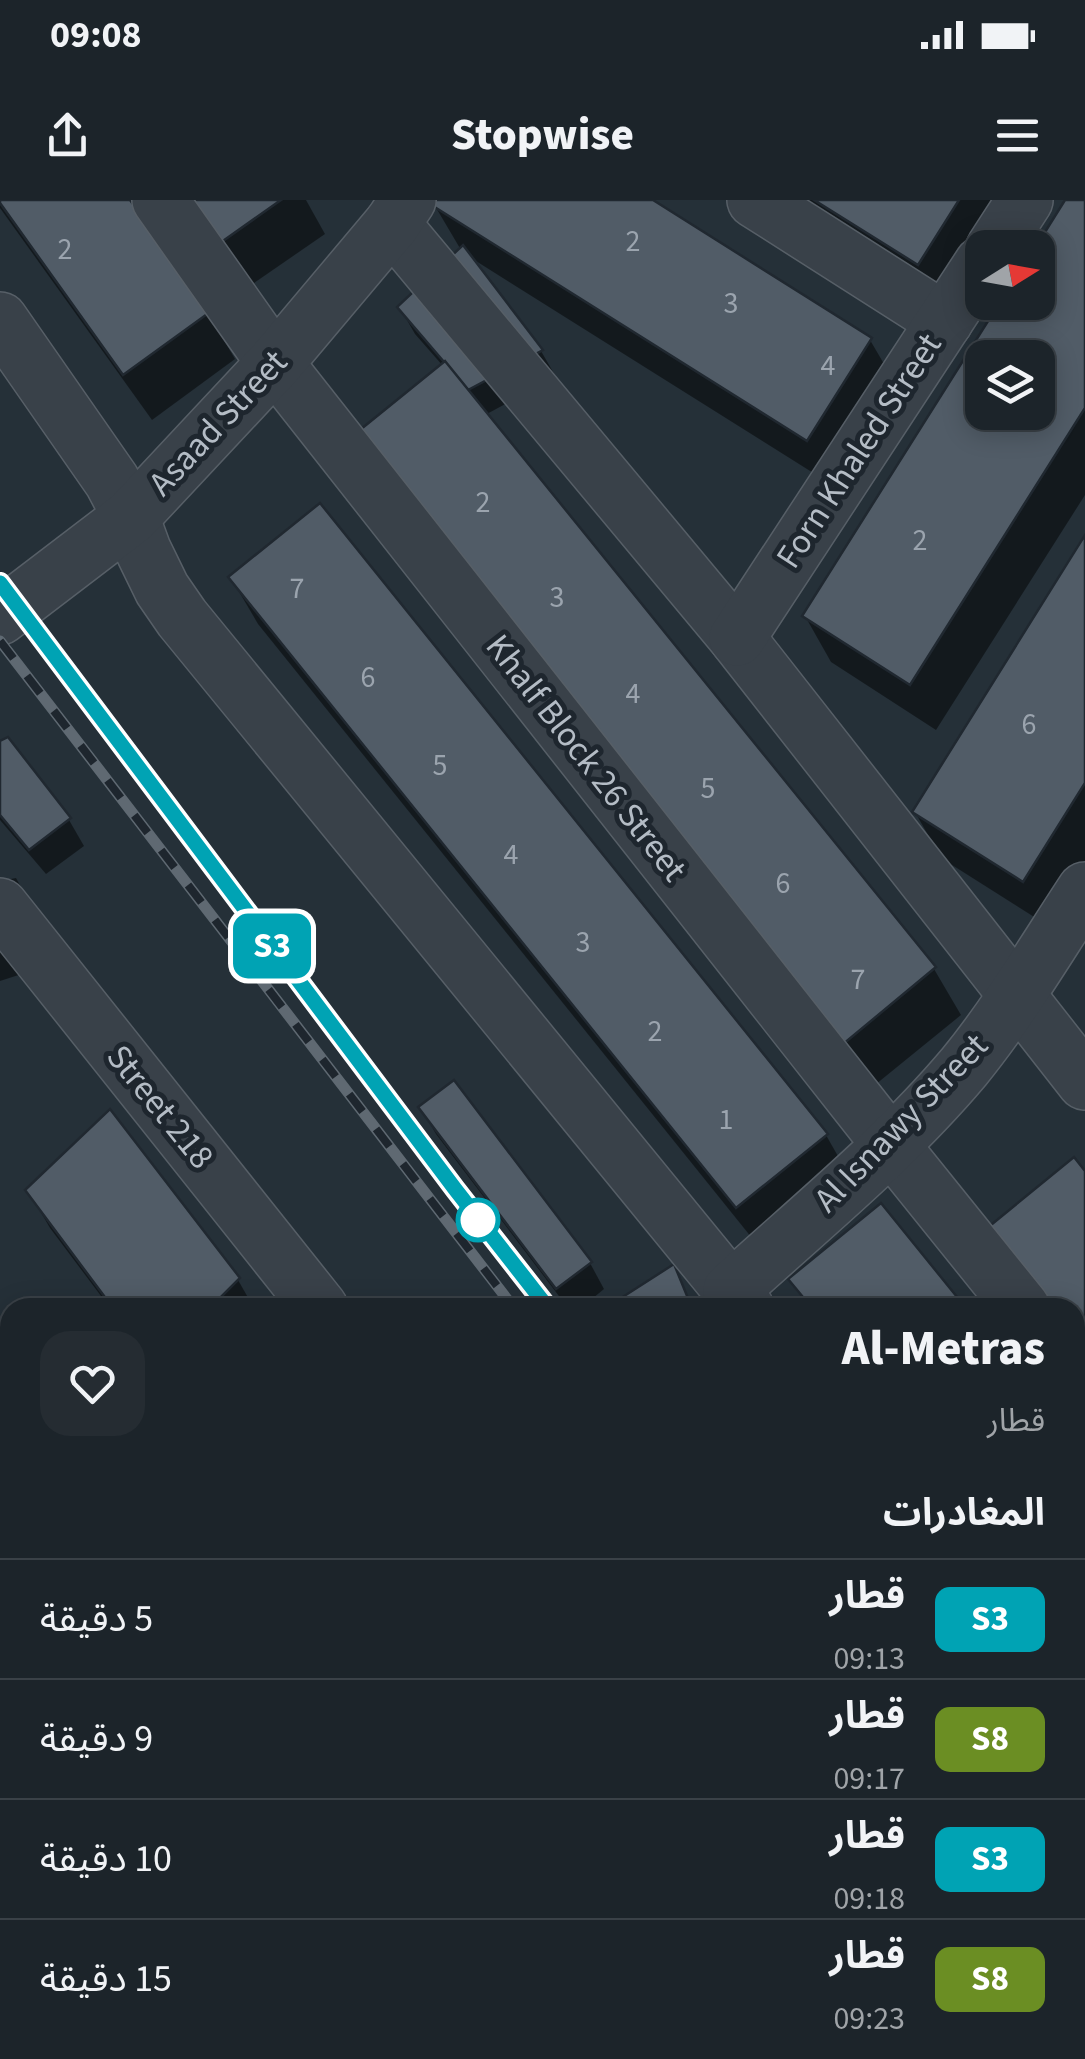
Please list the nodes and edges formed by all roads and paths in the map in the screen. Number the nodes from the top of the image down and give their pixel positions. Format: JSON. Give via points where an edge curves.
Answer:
{"nodes":[{"id":1,"x":160,"y":200,"type":"edge"},
{"id":2,"x":755,"y":200,"type":"edge"},
{"id":3,"x":1025,"y":200,"type":"edge"},
{"id":4,"x":400,"y":212,"type":"edge"},
{"id":5,"x":1006,"y":230,"type":"edge"},
{"id":6,"x":965,"y":290,"type":"edge"},
{"id":7,"x":0,"y":320,"type":"edge"},
{"id":8,"x":945,"y":321,"type":"junction"},
{"id":9,"x":274,"y":363,"type":"junction"},
{"id":10,"x":131,"y":517,"type":"junction"},
{"id":11,"x":0,"y":617,"type":"edge"},
{"id":12,"x":736,"y":638,"type":"junction"},
{"id":13,"x":1085,"y":890,"type":"edge"},
{"id":14,"x":0,"y":906,"type":"edge"},
{"id":15,"x":1016,"y":994,"type":"junction"},
{"id":16,"x":1085,"y":1082,"type":"edge"},
{"id":17,"x":890,"y":1144,"type":"junction"},
{"id":18,"x":312,"y":1298,"type":"edge"},
{"id":19,"x":738,"y":1298,"type":"edge"},
{"id":20,"x":1014,"y":1298,"type":"edge"}],
"edges":[{"from":1,"to":9,"type":"street","name":"Khalf Block 26 Street"},
{"from":2,"to":8,"type":"street"},
{"from":3,"to":5,"type":"street"},
{"from":4,"to":9,"type":"street","name":"Asaad Street"},
{"from":4,"to":12,"type":"street"},
{"from":6,"to":8,"type":"street","name":"Forn Khaled Street"},
{"from":7,"to":10,"type":"street"},
{"from":8,"to":12,"type":"street","name":"Forn Khaled Street"},
{"from":9,"to":10,"type":"street","name":"Asaad Street"},
{"from":9,"to":17,"type":"street","name":"Khalf Block 26 Street"},
{"from":10,"to":11,"type":"street","name":"Asaad Street"},
{"from":10,"to":19,"type":"street","via":[[182,618]]},
{"from":12,"to":15,"type":"street"},
{"from":13,"to":15,"type":"street","name":"Al Isnawy Street"},
{"from":14,"to":18,"type":"street","name":"Street 218"},
{"from":15,"to":16,"type":"street"},
{"from":15,"to":17,"type":"street","name":"Al Isnawy Street","via":[[964,1066]]},
{"from":17,"to":19,"type":"street","name":"Al Isnawy Street"},
{"from":17,"to":20,"type":"street","name":"Khalf Block 26 Street"}]}
